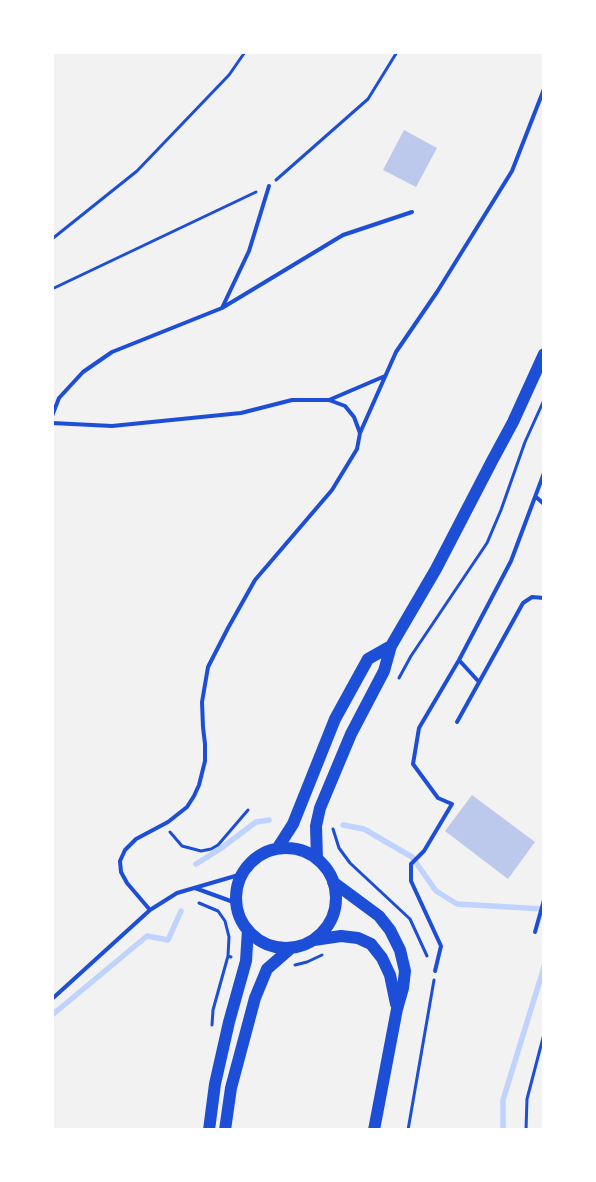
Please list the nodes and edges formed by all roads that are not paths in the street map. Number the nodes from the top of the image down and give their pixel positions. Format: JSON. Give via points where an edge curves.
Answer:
{"nodes":[{"id":1,"x":544,"y":89,"type":"edge"},
{"id":2,"x":269,"y":186,"type":"road end"},
{"id":3,"x":412,"y":212,"type":"dead end"},
{"id":4,"x":222,"y":308,"type":"junction"},
{"id":5,"x":544,"y":354,"type":"edge"},
{"id":6,"x":385,"y":376,"type":"junction"},
{"id":7,"x":329,"y":400,"type":"junction"},
{"id":8,"x":52,"y":416,"type":"edge"},
{"id":9,"x":52,"y":423,"type":"edge"},
{"id":10,"x":360,"y":433,"type":"junction"},
{"id":11,"x":544,"y":473,"type":"edge"},
{"id":12,"x":536,"y":497,"type":"junction"},
{"id":13,"x":544,"y":504,"type":"edge"},
{"id":14,"x":544,"y":598,"type":"edge"},
{"id":15,"x":391,"y":646,"type":"junction"},
{"id":16,"x":459,"y":660,"type":"junction"},
{"id":17,"x":480,"y":682,"type":"junction"},
{"id":18,"x":457,"y":722,"type":"dead end"},
{"id":19,"x":277,"y":849,"type":"junction"},
{"id":20,"x":317,"y":859,"type":"junction"},
{"id":21,"x":242,"y":874,"type":"junction"},
{"id":22,"x":333,"y":882,"type":"junction"},
{"id":23,"x":195,"y":888,"type":"junction"},
{"id":24,"x":544,"y":900,"type":"edge"},
{"id":25,"x":236,"y":903,"type":"junction"},
{"id":26,"x":150,"y":910,"type":"junction"},
{"id":27,"x":248,"y":930,"type":"junction"},
{"id":28,"x":535,"y":932,"type":"dead end"},
{"id":29,"x":314,"y":940,"type":"junction"},
{"id":30,"x":292,"y":948,"type":"junction"},
{"id":31,"x":435,"y":972,"type":"road end"},
{"id":32,"x":52,"y":999,"type":"edge"},
{"id":33,"x":397,"y":1009,"type":"junction"},
{"id":34,"x":209,"y":1130,"type":"edge"},
{"id":35,"x":225,"y":1130,"type":"edge"},
{"id":36,"x":374,"y":1130,"type":"edge"}],
"edges":[{"from":1,"to":6,"type":"lane","via":[[512,171],[438,292],[396,352]]},
{"from":2,"to":4,"type":"lane","via":[[249,251]]},
{"from":3,"to":4,"type":"lane","via":[[343,235]]},
{"from":4,"to":8,"type":"lane","via":[[112,352],[83,372],[59,398]]},
{"from":5,"to":15,"type":"main road","via":[[436,569]]},
{"from":6,"to":7,"type":"lane"},
{"from":6,"to":10,"type":"lane"},
{"from":7,"to":9,"type":"lane","via":[[292,400],[241,413],[112,426]]},
{"from":7,"to":10,"type":"lane","via":[[345,406],[354,416]]},
{"from":10,"to":26,"type":"lane","via":[[357,449],[332,490],[255,580],[208,667],[202,702],[205,761],[199,785],[187,807],[136,839],[120,861],[127,883]]},
{"from":11,"to":12,"type":"lane"},
{"from":12,"to":13,"type":"lane"},
{"from":12,"to":16,"type":"lane","via":[[512,561]]},
{"from":14,"to":17,"type":"lane","via":[[532,597],[523,603]]},
{"from":15,"to":19,"type":"main road","via":[[368,659],[325,740],[293,824]]},
{"from":15,"to":20,"type":"main road","via":[[384,671],[351,734],[320,808],[316,826]]},
{"from":16,"to":17,"type":"lane"},
{"from":16,"to":31,"type":"lane","via":[[419,728],[413,764],[438,798],[452,804],[424,851],[411,864],[411,881],[442,946]]},
{"from":17,"to":18,"type":"lane"},
{"from":19,"to":20,"type":"main road","via":[[305,852]]},
{"from":19,"to":21,"type":"main road","via":[[257,858]]},
{"from":20,"to":22,"type":"main road"},
{"from":21,"to":23,"type":"lane"},
{"from":21,"to":25,"type":"main road"},
{"from":22,"to":29,"type":"main road","via":[[335,908],[324,931]]},
{"from":22,"to":33,"type":"main road","via":[[379,916],[390,930],[405,970]]},
{"from":23,"to":25,"type":"lane"},
{"from":23,"to":26,"type":"lane","via":[[177,894]]},
{"from":24,"to":28,"type":"lane"},
{"from":25,"to":27,"type":"main road"},
{"from":26,"to":32,"type":"lane"},
{"from":27,"to":30,"type":"main road","via":[[268,945]]},
{"from":27,"to":34,"type":"main road","via":[[246,961],[215,1084]]},
{"from":29,"to":30,"type":"main road"},
{"from":29,"to":33,"type":"main road","via":[[340,936],[358,938],[371,944],[390,975]]},
{"from":30,"to":35,"type":"main road","via":[[267,969],[255,998],[231,1088]]},
{"from":33,"to":36,"type":"main road"}]}
